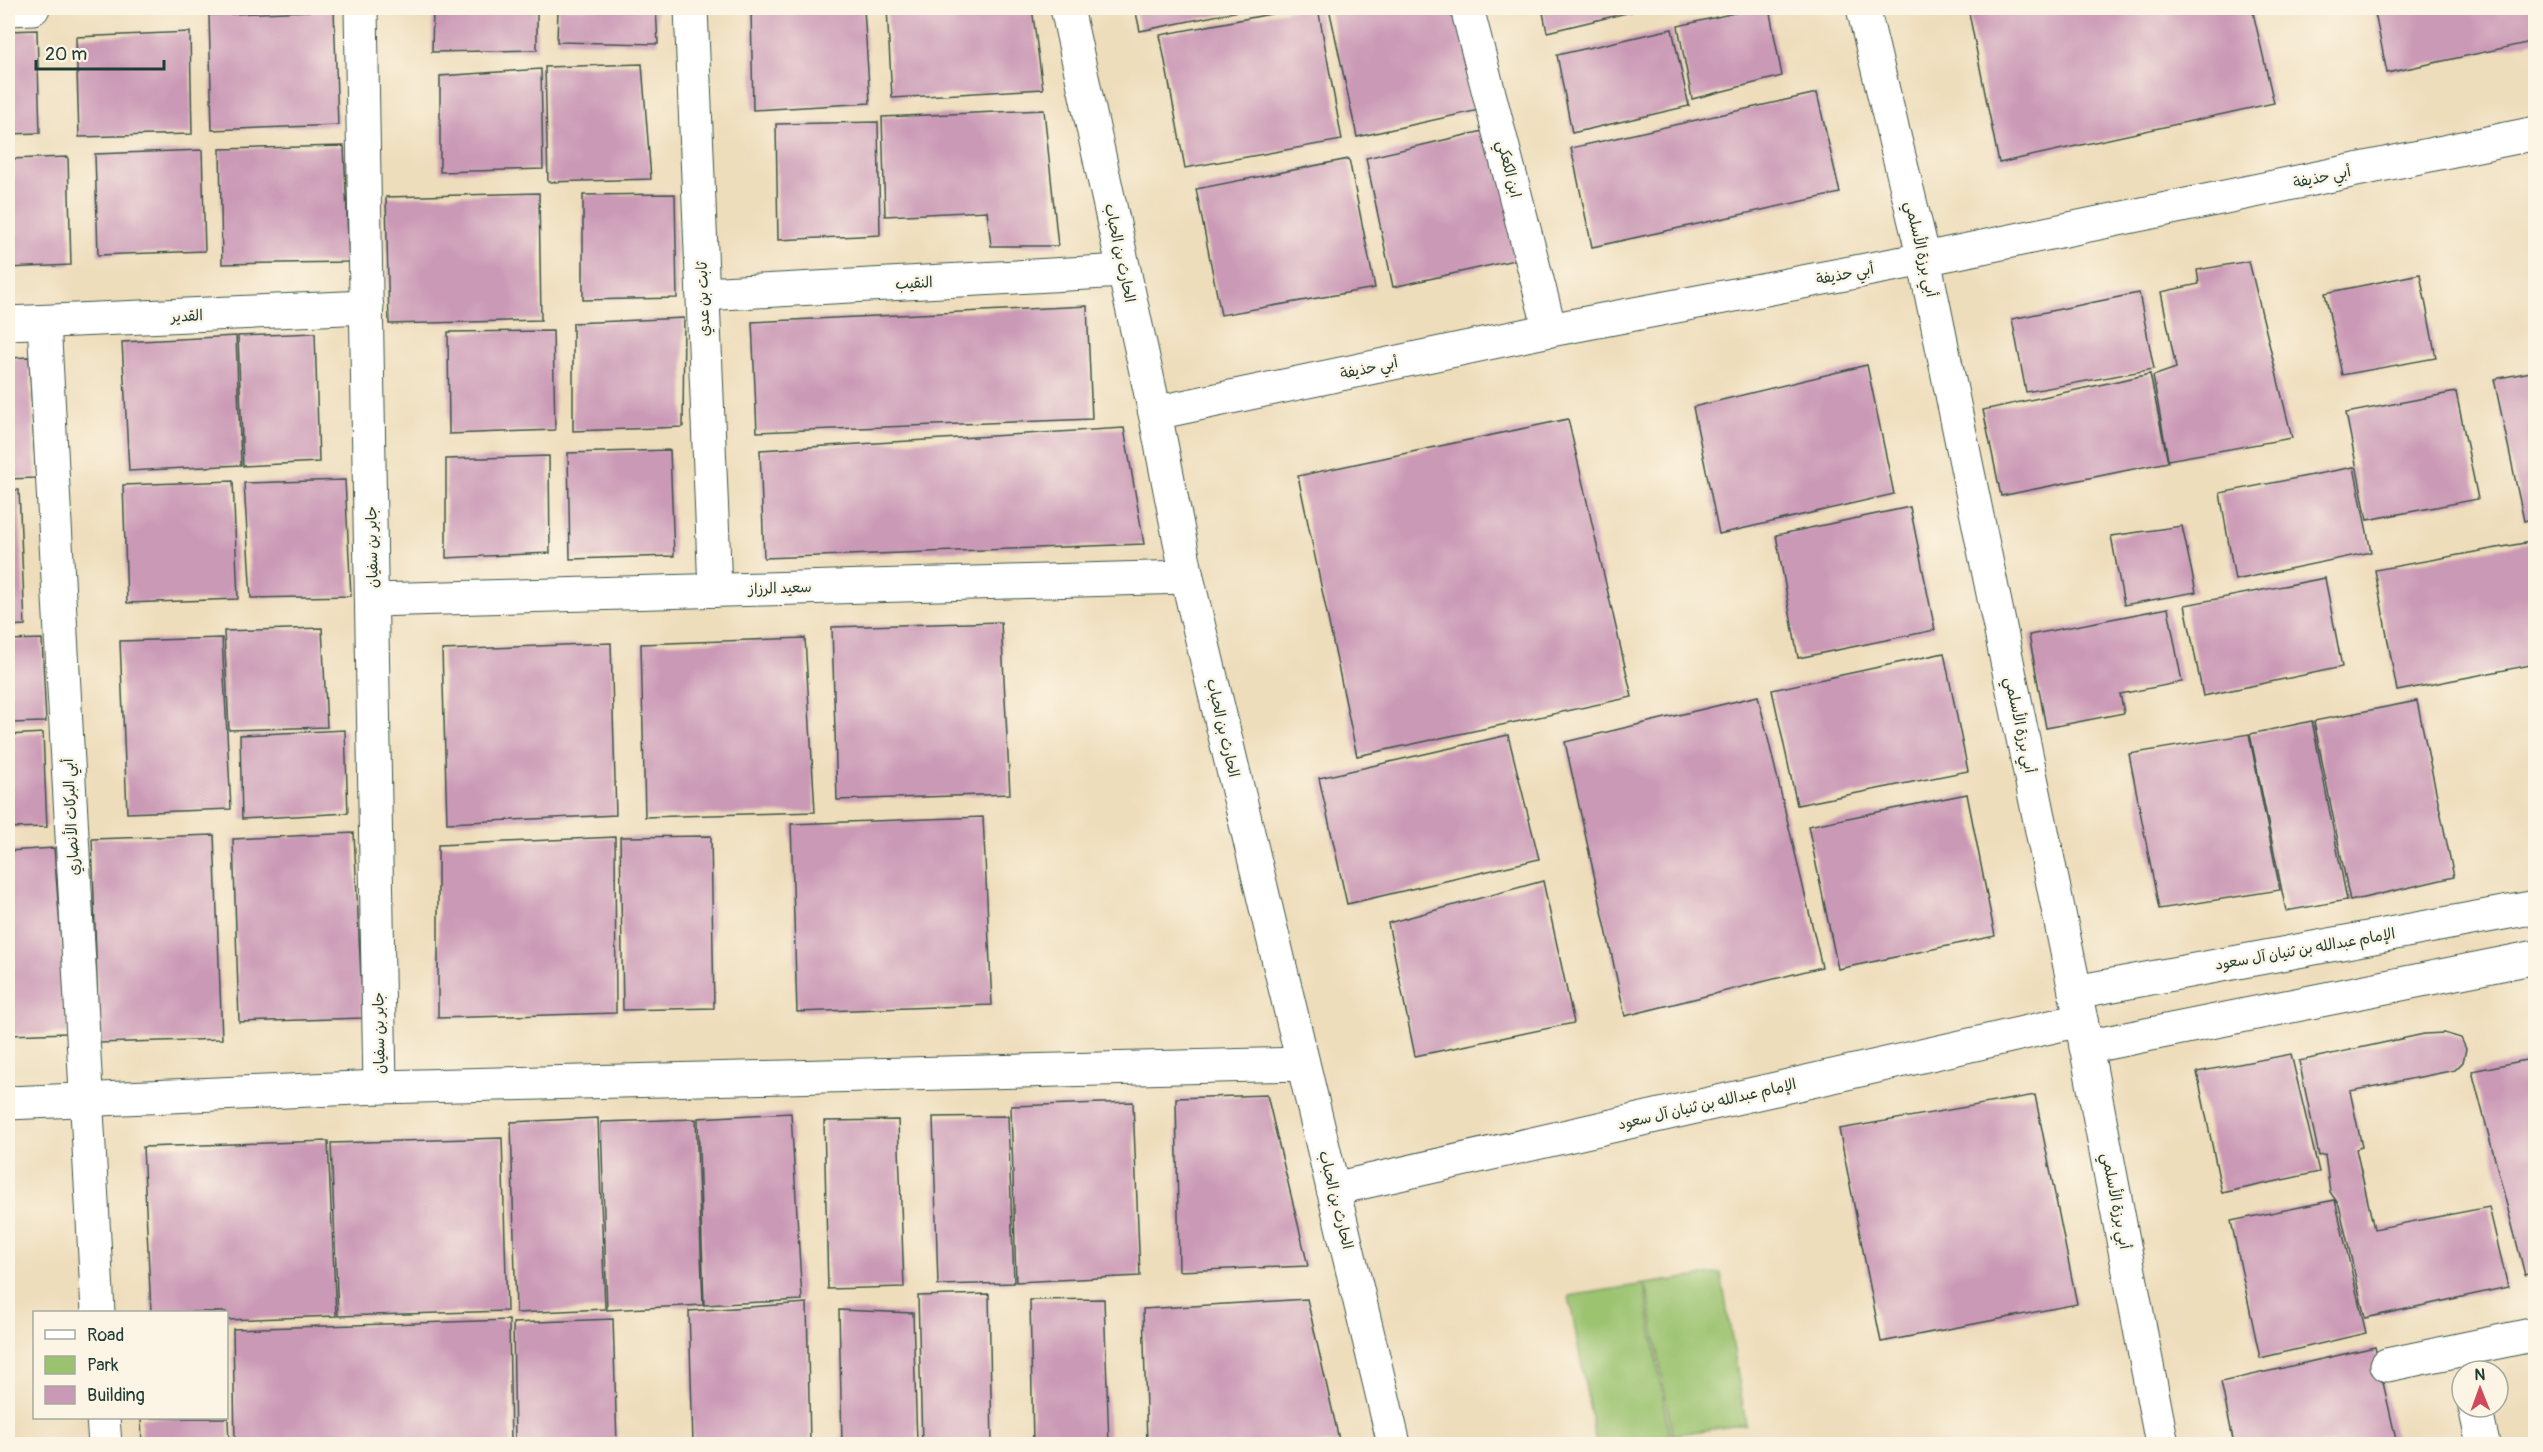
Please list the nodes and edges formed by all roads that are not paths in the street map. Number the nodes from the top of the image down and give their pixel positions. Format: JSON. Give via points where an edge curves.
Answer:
{"nodes":[{"id":1,"x":33,"y":8,"type":"edge"},
{"id":2,"x":361,"y":8,"type":"edge"},
{"id":3,"x":691,"y":8,"type":"edge"},
{"id":4,"x":1067,"y":8,"type":"edge"},
{"id":5,"x":1467,"y":8,"type":"edge"},
{"id":6,"x":1863,"y":8,"type":"edge"},
{"id":7,"x":8,"y":9,"type":"edge"},
{"id":8,"x":2535,"y":133,"type":"edge"},
{"id":9,"x":1924,"y":259,"type":"junction"},
{"id":10,"x":1124,"y":271,"type":"junction"},
{"id":11,"x":703,"y":294,"type":"junction"},
{"id":12,"x":367,"y":307,"type":"junction"},
{"id":13,"x":44,"y":322,"type":"junction"},
{"id":14,"x":8,"y":323,"type":"edge"},
{"id":15,"x":1550,"y":330,"type":"junction"},
{"id":16,"x":1155,"y":413,"type":"junction"},
{"id":17,"x":1187,"y":577,"type":"junction"},
{"id":18,"x":715,"y":590,"type":"junction"},
{"id":19,"x":373,"y":600,"type":"junction"},
{"id":20,"x":2535,"y":907,"type":"edge"},
{"id":21,"x":2535,"y":957,"type":"edge"},
{"id":22,"x":2081,"y":1020,"type":"junction"},
{"id":23,"x":1302,"y":1064,"type":"junction"},
{"id":24,"x":380,"y":1087,"type":"junction"},
{"id":25,"x":86,"y":1100,"type":"junction"},
{"id":26,"x":8,"y":1103,"type":"edge"},
{"id":27,"x":1333,"y":1190,"type":"junction"},
{"id":28,"x":98,"y":1311,"type":"edge"},
{"id":29,"x":2535,"y":1334,"type":"edge"},
{"id":30,"x":2467,"y":1359,"type":"edge"},
{"id":31,"x":2450,"y":1361,"type":"edge"},
{"id":32,"x":2387,"y":1365,"type":"dead end"},
{"id":33,"x":104,"y":1419,"type":"edge"},
{"id":34,"x":2478,"y":1419,"type":"edge"},
{"id":35,"x":105,"y":1444,"type":"edge"},
{"id":36,"x":1394,"y":1444,"type":"edge"},
{"id":37,"x":2162,"y":1444,"type":"edge"},
{"id":38,"x":2483,"y":1444,"type":"edge"}],
"edges":[{"from":1,"to":7,"type":"street"},
{"from":2,"to":12,"type":"street","name":"جابر بن سفيان"},
{"from":3,"to":11,"type":"street","name":"ثابت بن عدي"},
{"from":4,"to":10,"type":"street","name":"الحارث بن الحباب"},
{"from":5,"to":15,"type":"street","name":"ابن الكعكي"},
{"from":6,"to":9,"type":"street","name":"أبي برزة الأسلمي"},
{"from":8,"to":9,"type":"street","name":"أبي حذيفة"},
{"from":9,"to":15,"type":"street","name":"أبي حذيفة"},
{"from":9,"to":22,"type":"street","name":"أبي برزة الأسلمي"},
{"from":10,"to":11,"type":"street","name":"النقيب"},
{"from":10,"to":16,"type":"street","name":"الحارث بن الحباب"},
{"from":11,"to":18,"type":"street","name":"ثابت بن عدي"},
{"from":12,"to":13,"type":"street","name":"القدير"},
{"from":12,"to":19,"type":"street","name":"جابر بن سفيان"},
{"from":13,"to":14,"type":"street","name":"القدير"},
{"from":13,"to":25,"type":"street","name":"أبي البركات الأنصاري"},
{"from":15,"to":16,"type":"street","name":"أبي حذيفة"},
{"from":16,"to":17,"type":"street","name":"الحارث بن الحباب"},
{"from":17,"to":18,"type":"street","name":"سعيد الرزاز"},
{"from":17,"to":23,"type":"street","name":"الحارث بن الحباب"},
{"from":18,"to":19,"type":"street","name":"سعيد الرزاز"},
{"from":19,"to":24,"type":"street","name":"جابر بن سفيان"},
{"from":20,"to":22,"type":"street","name":"الإمام عبدالله بن ثنيان آل سعود"},
{"from":21,"to":22,"type":"street","name":"الإمام عبدالله بن ثنيان آل سعود"},
{"from":22,"to":27,"type":"street","name":"الإمام عبدالله بن ثنيان آل سعود"},
{"from":22,"to":37,"type":"street","name":"أبي برزة الأسلمي"},
{"from":23,"to":24,"type":"street"},
{"from":23,"to":27,"type":"street","name":"الحارث بن الحباب"},
{"from":24,"to":25,"type":"street"},
{"from":25,"to":26,"type":"street"},
{"from":25,"to":28,"type":"street","name":"أبي البركات الأنصاري"},
{"from":27,"to":36,"type":"street","name":"الحارث بن الحباب"},
{"from":29,"to":30,"type":"street"},
{"from":31,"to":32,"type":"street"},
{"from":33,"to":35,"type":"street"},
{"from":34,"to":38,"type":"street"}]}
